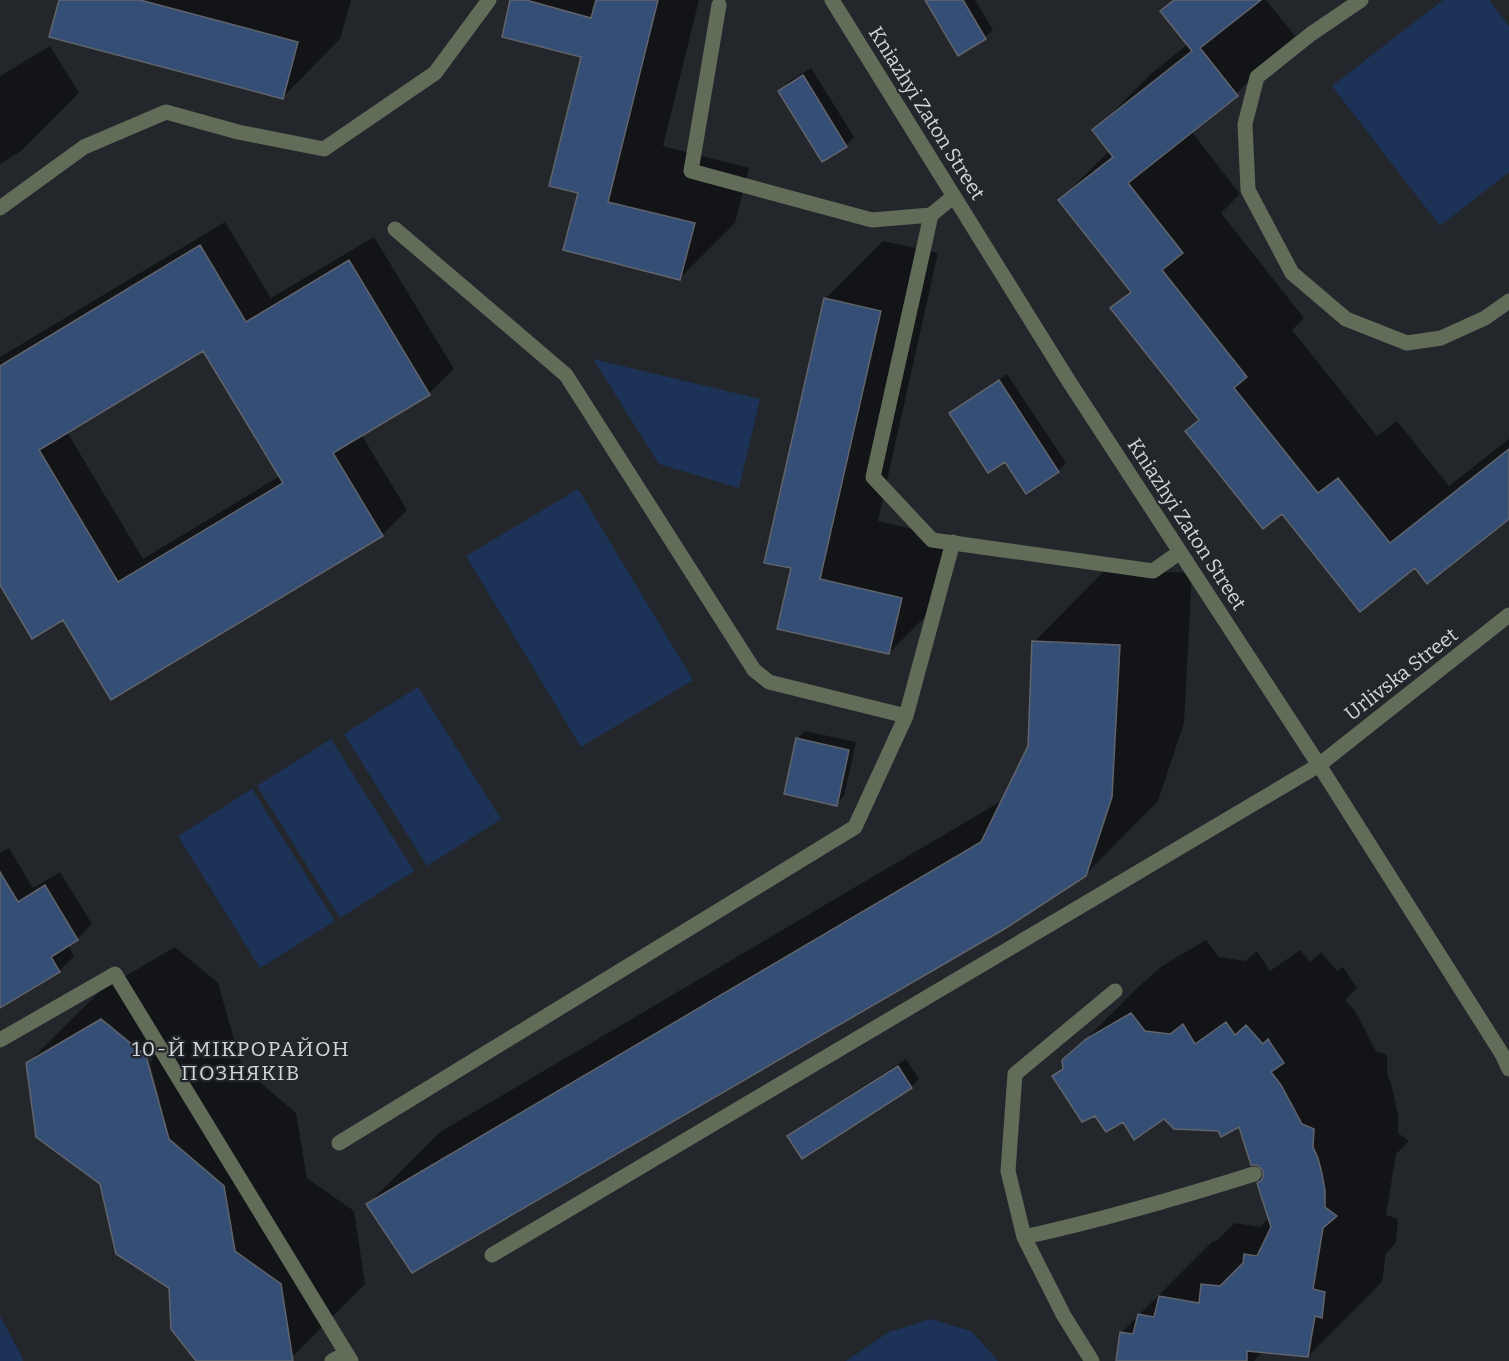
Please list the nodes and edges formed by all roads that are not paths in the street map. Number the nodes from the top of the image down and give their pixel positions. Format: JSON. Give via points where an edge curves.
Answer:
{"nodes":[{"id":1,"x":489,"y":0,"type":"edge"},
{"id":2,"x":832,"y":0,"type":"edge"},
{"id":3,"x":1362,"y":0,"type":"edge"},
{"id":4,"x":719,"y":5,"type":"dead end"},
{"id":5,"x":954,"y":196,"type":"junction"},
{"id":6,"x":0,"y":208,"type":"edge"},
{"id":7,"x":932,"y":215,"type":"junction"},
{"id":8,"x":395,"y":229,"type":"dead end"},
{"id":9,"x":1509,"y":301,"type":"edge"},
{"id":10,"x":953,"y":542,"type":"junction"},
{"id":11,"x":1180,"y":552,"type":"junction"},
{"id":12,"x":1509,"y":615,"type":"edge"},
{"id":13,"x":906,"y":716,"type":"junction"},
{"id":14,"x":1318,"y":765,"type":"junction"},
{"id":15,"x":1114,"y":991,"type":"dead end"},
{"id":16,"x":0,"y":1040,"type":"edge"},
{"id":17,"x":1509,"y":1069,"type":"edge"},
{"id":18,"x":339,"y":1143,"type":"dead end"},
{"id":19,"x":1254,"y":1174,"type":"dead end"},
{"id":20,"x":1024,"y":1237,"type":"junction"},
{"id":21,"x":492,"y":1255,"type":"dead end"},
{"id":22,"x":349,"y":1357,"type":"edge"},
{"id":23,"x":332,"y":1361,"type":"edge"},
{"id":24,"x":1092,"y":1361,"type":"edge"}],
"edges":[{"from":1,"to":6,"type":"street","via":[[435,73],[324,149],[238,132],[166,112],[84,147]]},
{"from":2,"to":5,"type":"street","name":"Kniazhyi Zaton Street"},
{"from":3,"to":9,"type":"street","via":[[1257,77],[1245,124],[1248,190],[1292,273],[1346,319],[1407,343],[1441,338],[1485,318]]},
{"from":4,"to":7,"type":"street","via":[[692,171],[872,220]]},
{"from":5,"to":7,"type":"street"},
{"from":5,"to":11,"type":"street","name":"Kniazhyi Zaton Street"},
{"from":7,"to":10,"type":"street","via":[[873,477],[932,540]]},
{"from":8,"to":13,"type":"street","via":[[566,375],[754,670],[769,682]]},
{"from":10,"to":11,"type":"street","via":[[1153,572]]},
{"from":10,"to":13,"type":"street"},
{"from":11,"to":14,"type":"street","name":"Kniazhyi Zaton Street"},
{"from":12,"to":14,"type":"street","name":"Urlivska Street"},
{"from":13,"to":18,"type":"street","via":[[855,827]]},
{"from":14,"to":17,"type":"street","name":"Kniazhyi Zaton Street"},
{"from":14,"to":21,"type":"street","name":"Urlivska Street"},
{"from":15,"to":20,"type":"street","via":[[1015,1074],[1008,1171]]},
{"from":16,"to":22,"type":"street","via":[[115,974]]},
{"from":19,"to":20,"type":"street","via":[[1113,1216]]},
{"from":20,"to":24,"type":"street"},
{"from":22,"to":23,"type":"street"}]}
